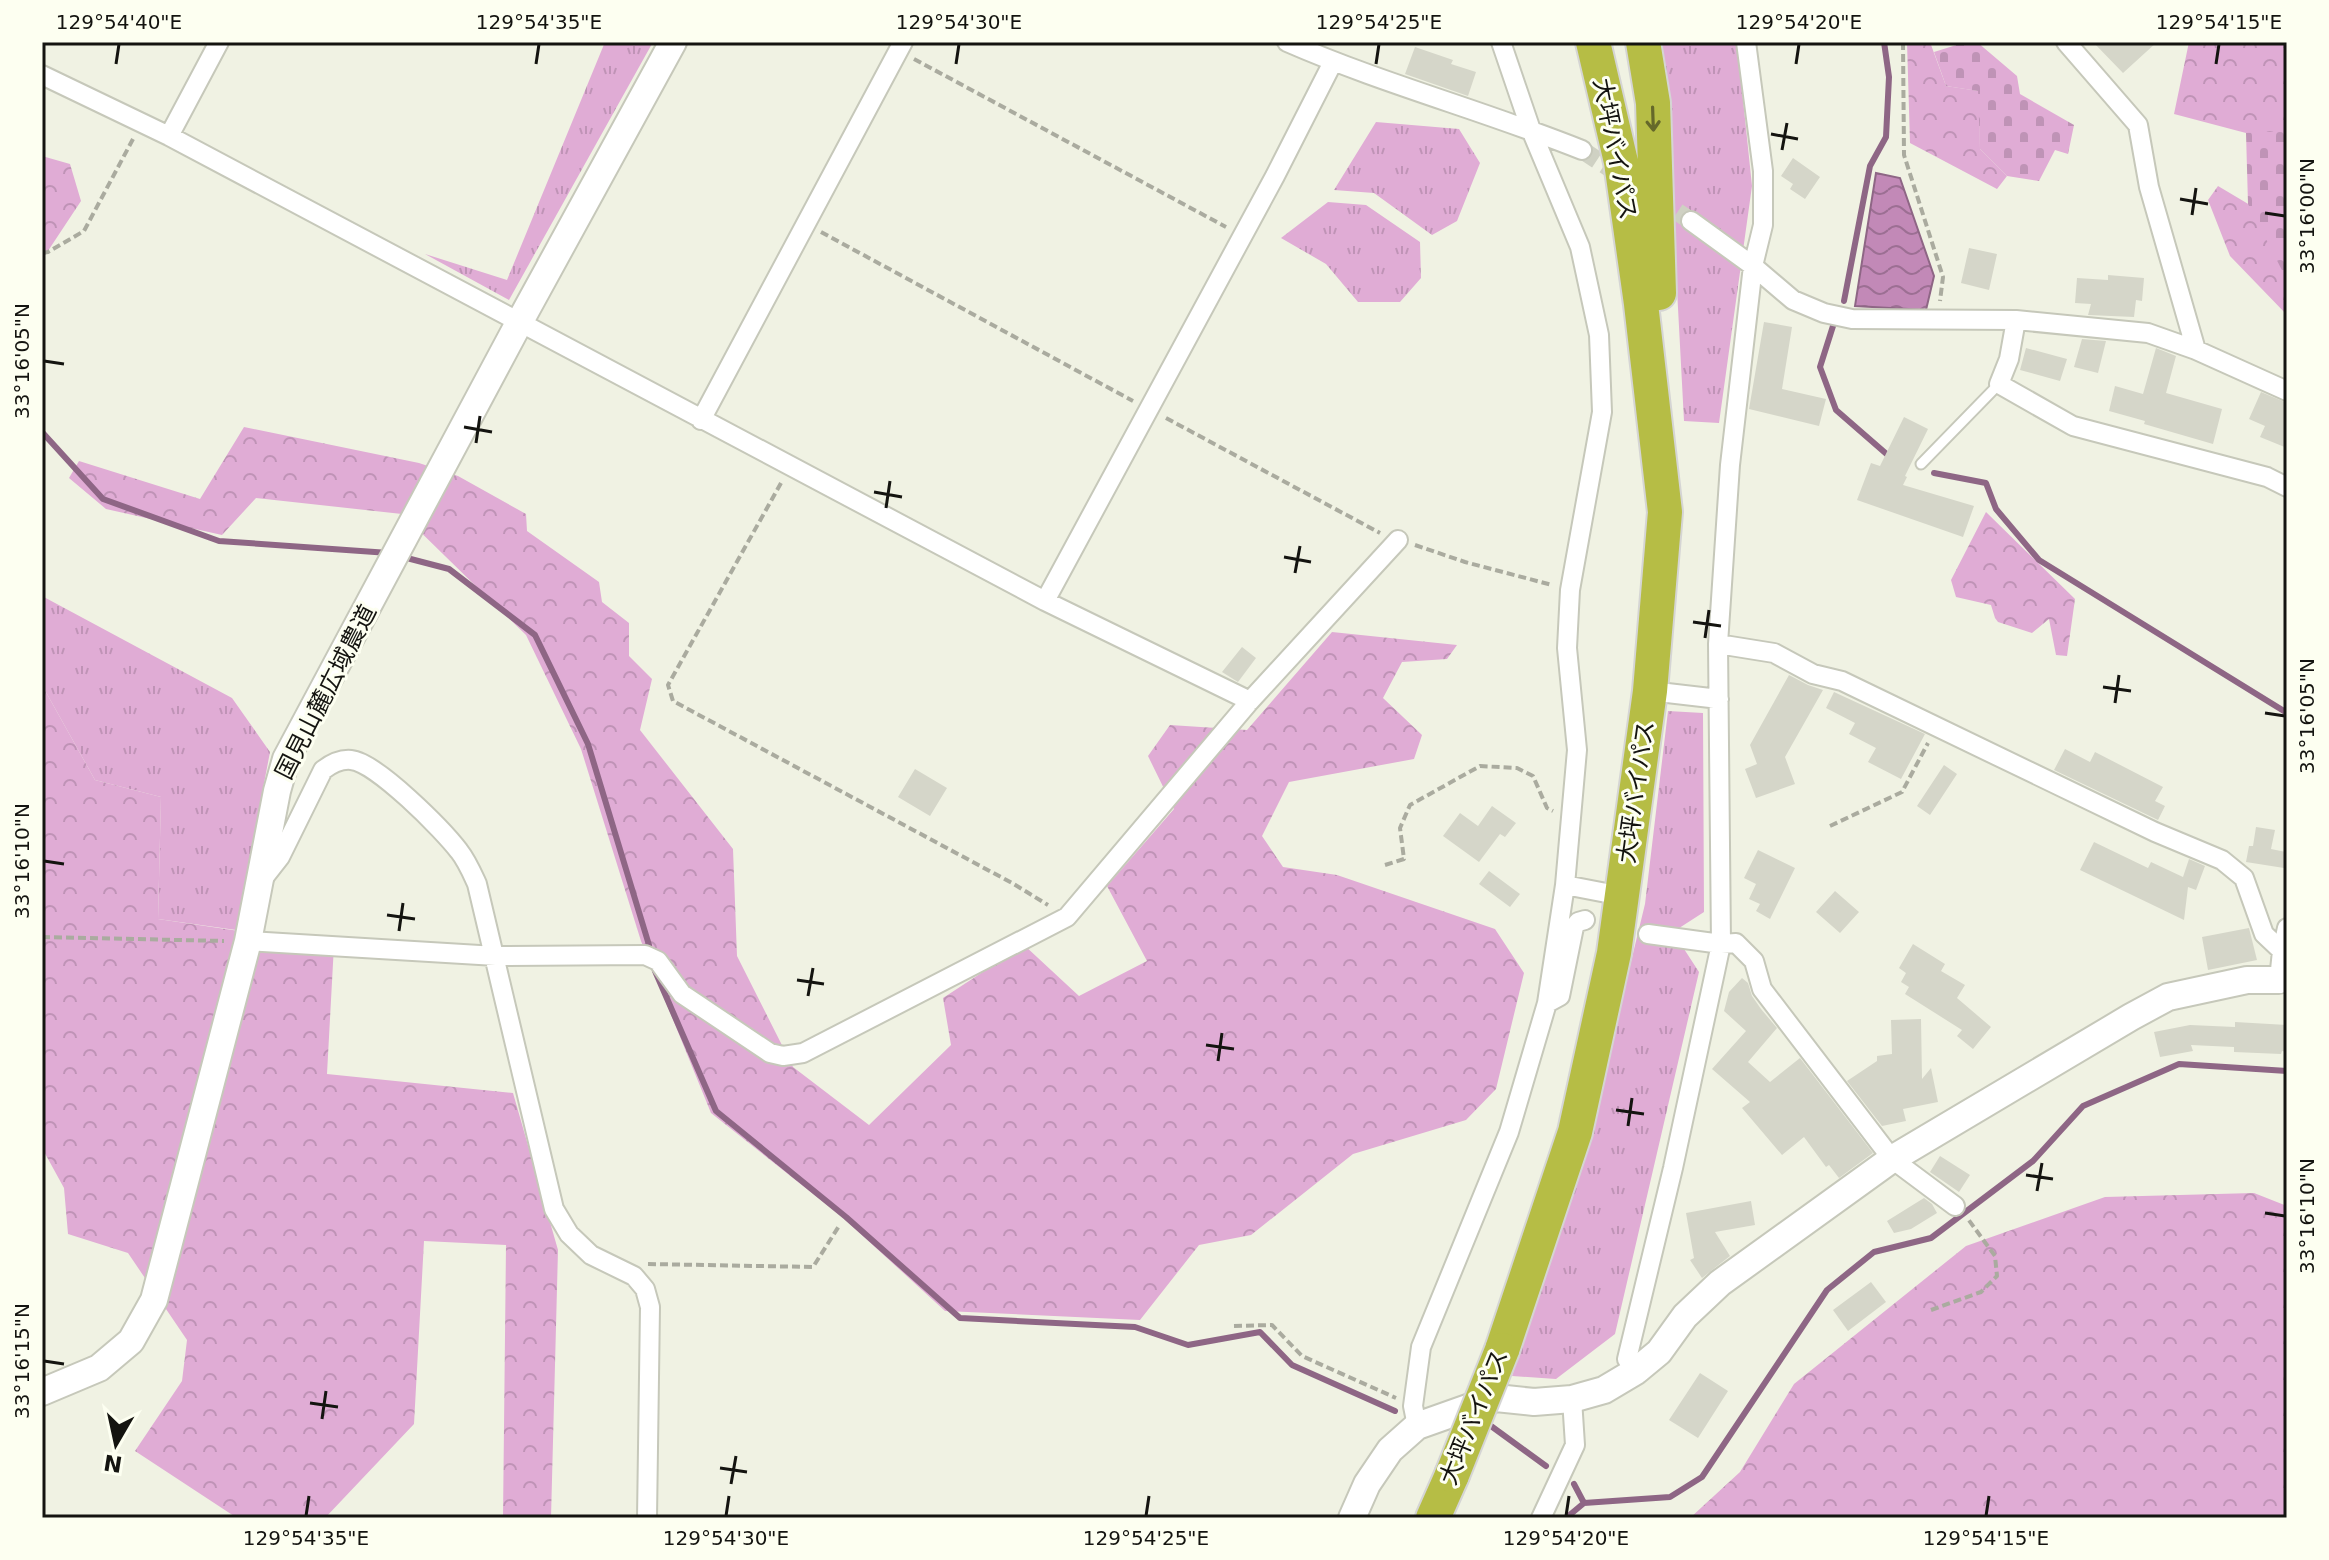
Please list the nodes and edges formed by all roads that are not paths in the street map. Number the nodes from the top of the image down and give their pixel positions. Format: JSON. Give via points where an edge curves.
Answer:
{"nodes":[{"id":1,"x":219,"y":42,"type":"edge"},
{"id":2,"x":673,"y":42,"type":"edge"},
{"id":3,"x":1287,"y":42,"type":"edge"},
{"id":4,"x":1501,"y":42,"type":"edge"},
{"id":5,"x":1593,"y":42,"type":"edge"},
{"id":6,"x":1643,"y":42,"type":"edge"},
{"id":7,"x":1746,"y":42,"type":"edge"},
{"id":8,"x":2066,"y":42,"type":"edge"},
{"id":9,"x":900,"y":46,"type":"edge"},
{"id":10,"x":1333,"y":62,"type":"junction"},
{"id":11,"x":42,"y":75,"type":"edge"},
{"id":12,"x":1531,"y":130,"type":"junction"},
{"id":13,"x":169,"y":136,"type":"junction"},
{"id":14,"x":1582,"y":150,"type":"tunnel mouth"},
{"id":15,"x":1691,"y":221,"type":"tunnel mouth"},
{"id":16,"x":1753,"y":266,"type":"junction"},
{"id":17,"x":2016,"y":320,"type":"junction"},
{"id":18,"x":519,"y":323,"type":"junction"},
{"id":19,"x":2196,"y":350,"type":"junction"},
{"id":20,"x":1999,"y":384,"type":"junction"},
{"id":21,"x":2287,"y":391,"type":"edge"},
{"id":22,"x":701,"y":420,"type":"junction"},
{"id":23,"x":1921,"y":464,"type":"dead end"},
{"id":24,"x":2287,"y":487,"type":"edge"},
{"id":25,"x":1665,"y":512,"type":"junction"},
{"id":26,"x":1398,"y":540,"type":"road end"},
{"id":27,"x":1045,"y":601,"type":"junction"},
{"id":28,"x":1718,"y":644,"type":"junction"},
{"id":29,"x":1650,"y":691,"type":"junction"},
{"id":30,"x":1719,"y":699,"type":"junction"},
{"id":31,"x":1250,"y":701,"type":"junction"},
{"id":32,"x":1565,"y":885,"type":"junction"},
{"id":33,"x":258,"y":886,"type":"junction"},
{"id":34,"x":1622,"y":896,"type":"junction"},
{"id":35,"x":1585,"y":920,"type":"dead end"},
{"id":36,"x":2287,"y":928,"type":"edge"},
{"id":37,"x":1648,"y":934,"type":"dead end"},
{"id":38,"x":248,"y":941,"type":"junction"},
{"id":39,"x":1721,"y":944,"type":"junction"},
{"id":40,"x":2282,"y":951,"type":"junction"},
{"id":41,"x":496,"y":956,"type":"junction"},
{"id":42,"x":2283,"y":981,"type":"edge"},
{"id":43,"x":1547,"y":1003,"type":"junction"},
{"id":44,"x":1892,"y":1159,"type":"junction"},
{"id":45,"x":1955,"y":1206,"type":"dead end"},
{"id":46,"x":1636,"y":1371,"type":"junction"},
{"id":47,"x":42,"y":1392,"type":"edge"},
{"id":48,"x":1572,"y":1399,"type":"junction"},
{"id":49,"x":1415,"y":1416,"type":"junction"},
{"id":50,"x":647,"y":1518,"type":"edge"},
{"id":51,"x":1352,"y":1518,"type":"edge"},
{"id":52,"x":1433,"y":1518,"type":"edge"},
{"id":53,"x":1541,"y":1518,"type":"edge"}],
"edges":[{"from":1,"to":13,"type":"street"},
{"from":2,"to":18,"type":"street","name":"国見山麓広域農道"},
{"from":3,"to":10,"type":"street"},
{"from":4,"to":12,"type":"street"},
{"from":5,"to":25,"type":"highway","name":"大坪バイパス","via":[[1623,178]]},
{"from":6,"to":25,"type":"highway","one_way":true,"via":[[1653,103]]},
{"from":7,"to":16,"type":"street","via":[[1763,171],[1763,225]]},
{"from":8,"to":19,"type":"street","via":[[2138,125],[2149,187]]},
{"from":9,"to":22,"type":"street"},
{"from":10,"to":12,"type":"street"},
{"from":10,"to":27,"type":"street"},
{"from":11,"to":13,"type":"street"},
{"from":12,"to":14,"type":"street"},
{"from":12,"to":32,"type":"street","via":[[1580,247],[1599,335],[1602,412],[1570,590],[1567,648],[1577,750]]},
{"from":13,"to":18,"type":"street"},
{"from":15,"to":16,"type":"street"},
{"from":16,"to":17,"type":"street","via":[[1793,300],[1852,319]]},
{"from":16,"to":28,"type":"street","via":[[1730,465]]},
{"from":17,"to":19,"type":"street","via":[[2148,333]]},
{"from":17,"to":20,"type":"street"},
{"from":18,"to":22,"type":"street"},
{"from":18,"to":33,"type":"street","name":"国見山麓広域農道","via":[[286,759]]},
{"from":19,"to":21,"type":"street"},
{"from":20,"to":23,"type":"lane"},
{"from":20,"to":24,"type":"street","via":[[2073,426],[2267,477]]},
{"from":22,"to":27,"type":"street"},
{"from":25,"to":29,"type":"highway","name":"大坪バイパス"},
{"from":26,"to":31,"type":"street"},
{"from":27,"to":31,"type":"street"},
{"from":28,"to":30,"type":"street"},
{"from":28,"to":40,"type":"street","via":[[1774,653],[1813,674],[1842,681],[2222,860],[2244,878],[2264,934]]},
{"from":29,"to":30,"type":"street"},
{"from":29,"to":34,"type":"highway","name":"大坪バイパス"},
{"from":30,"to":39,"type":"street"},
{"from":31,"to":41,"type":"street","via":[[1067,917],[803,1053],[770,1053],[682,994],[658,961],[645,955]]},
{"from":32,"to":34,"type":"street"},
{"from":32,"to":43,"type":"street"},
{"from":33,"to":38,"type":"street","name":"国見山麓広域農道"},
{"from":33,"to":41,"type":"street","via":[[280,857],[323,770],[352,760],[369,766],[435,822],[462,855],[477,884]]},
{"from":34,"to":52,"type":"highway","name":"大坪バイパス","bridge":true,"via":[[1575,1132],[1502,1350]]},
{"from":35,"to":43,"type":"street","via":[[1574,927],[1560,996]]},
{"from":36,"to":40,"type":"street"},
{"from":37,"to":39,"type":"street"},
{"from":38,"to":41,"type":"street"},
{"from":38,"to":47,"type":"street","name":"国見山麓広域農道","via":[[154,1300],[131,1341],[99,1368]]},
{"from":39,"to":44,"type":"street","via":[[1736,943],[1754,961],[1762,989]]},
{"from":39,"to":46,"type":"street","via":[[1627,1359]]},
{"from":40,"to":42,"type":"street"},
{"from":41,"to":50,"type":"street","via":[[554,1209],[591,1255],[634,1276],[650,1307]]},
{"from":42,"to":44,"type":"street","via":[[2247,980],[2168,997]]},
{"from":43,"to":49,"type":"street","via":[[1509,1132],[1421,1347]]},
{"from":44,"to":45,"type":"street"},
{"from":44,"to":46,"type":"street","via":[[1720,1283]]},
{"from":46,"to":48,"type":"street","via":[[1604,1390]]},
{"from":48,"to":49,"type":"street","via":[[1496,1398]]},
{"from":48,"to":53,"type":"street","via":[[1575,1445]]},
{"from":49,"to":51,"type":"street","via":[[1367,1484]]}]}
